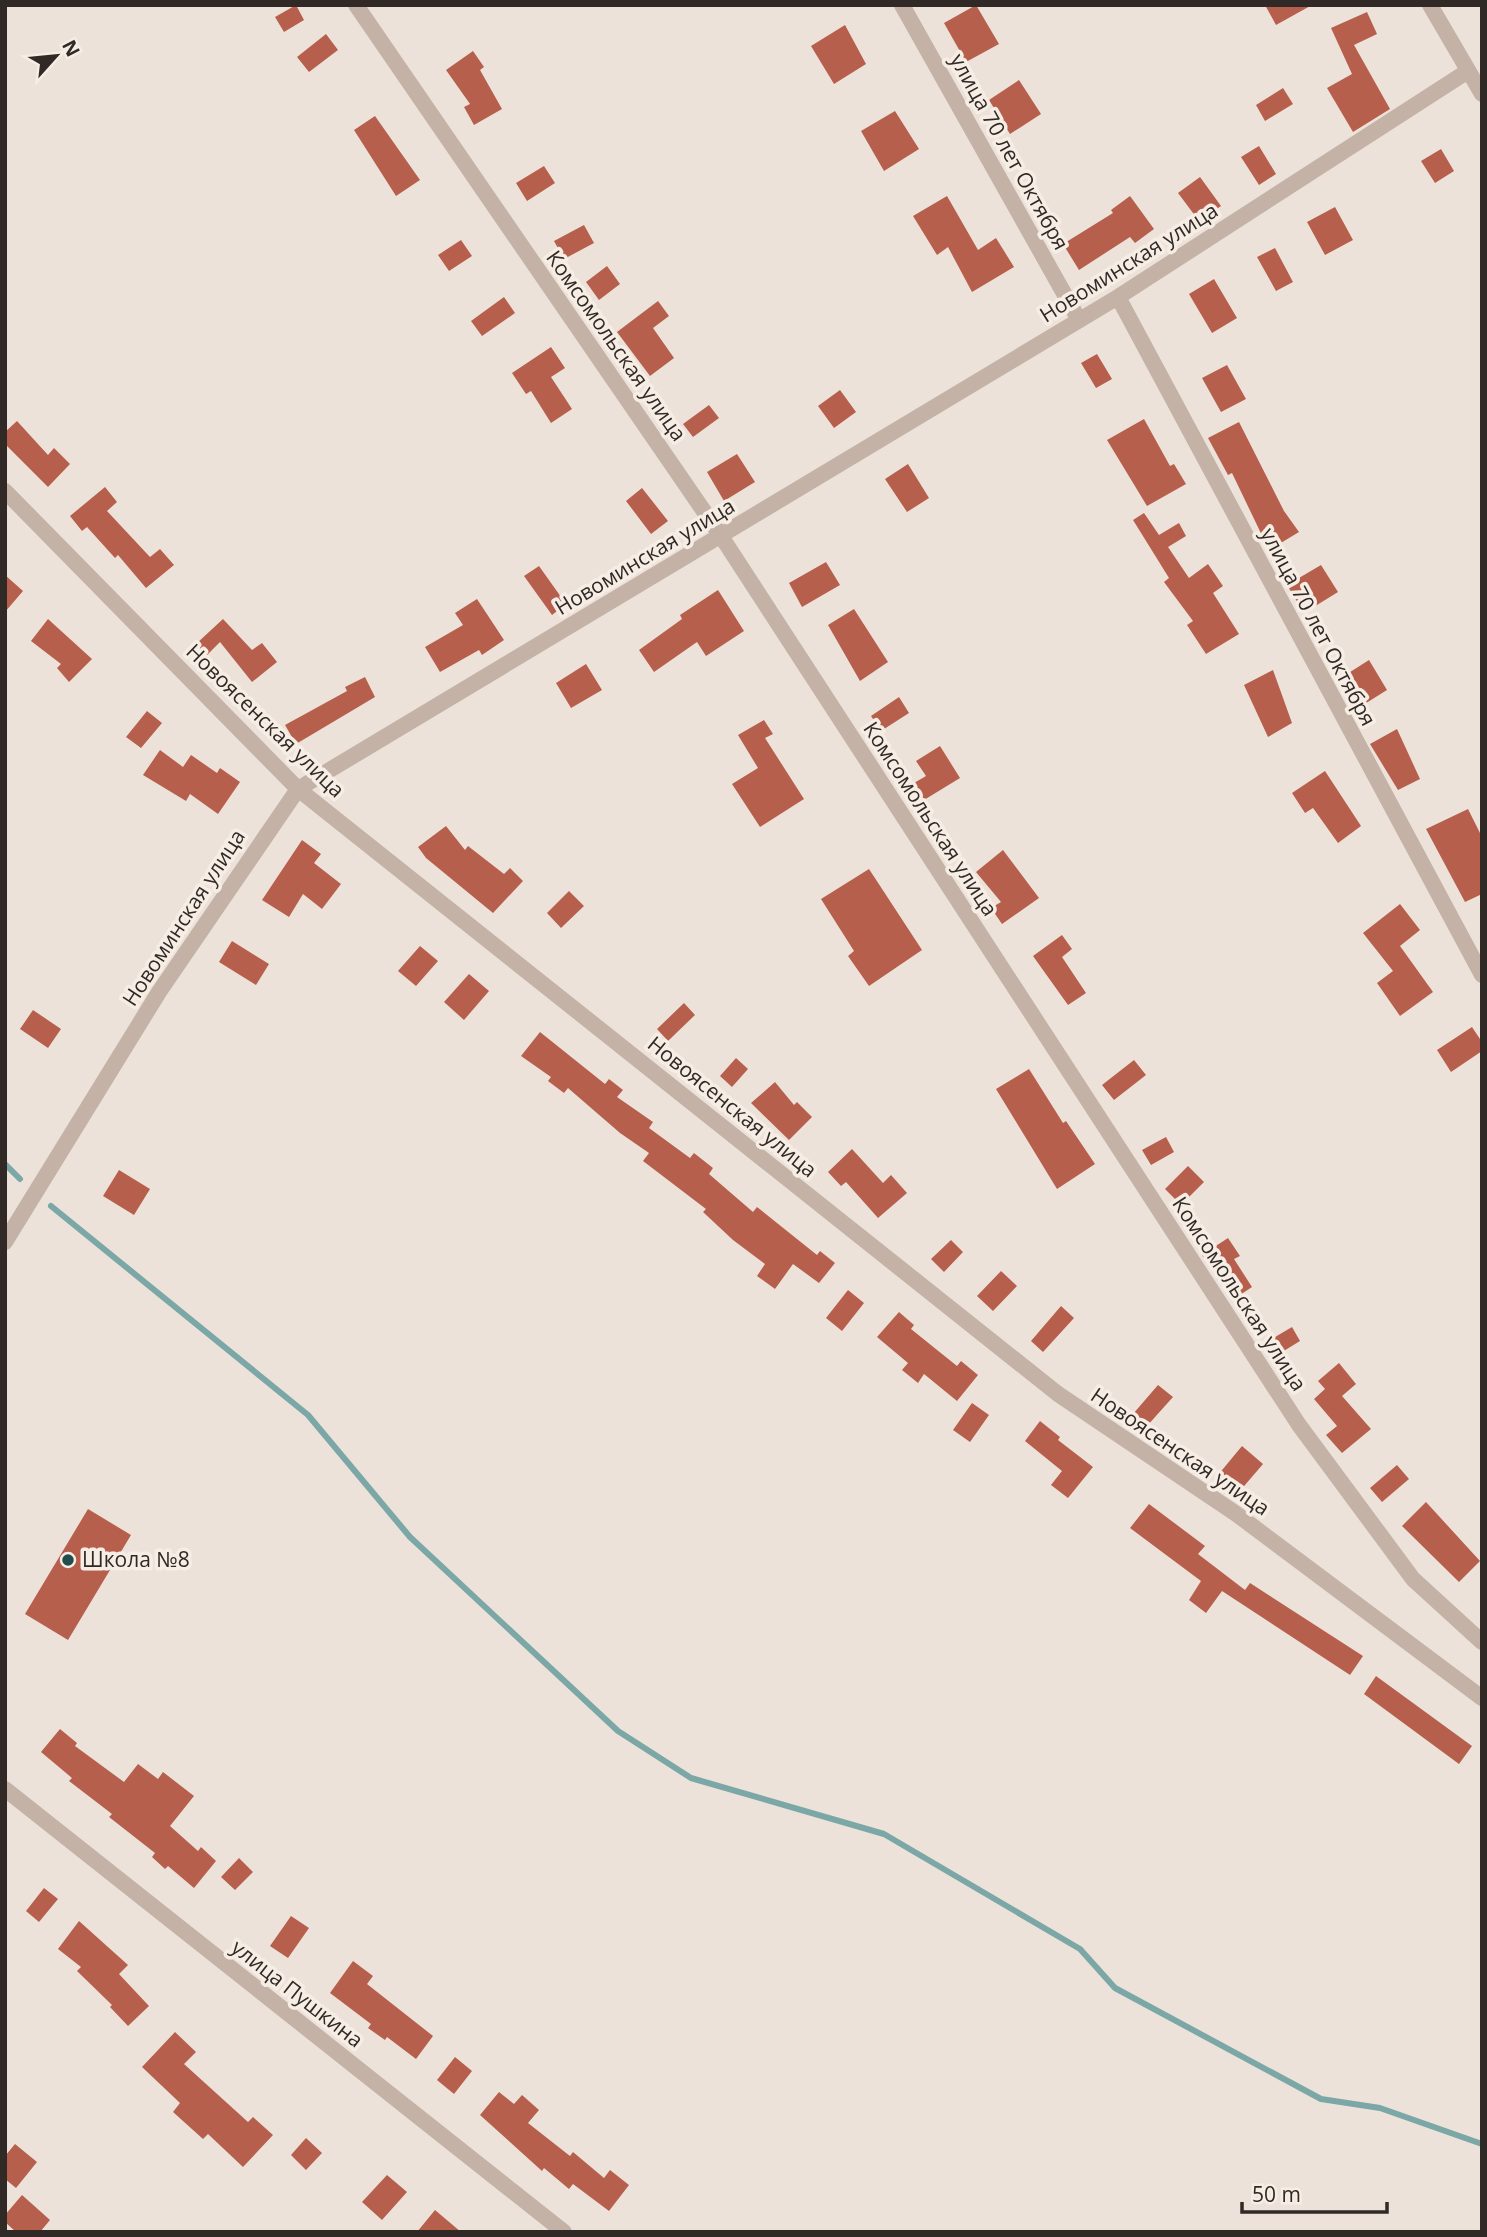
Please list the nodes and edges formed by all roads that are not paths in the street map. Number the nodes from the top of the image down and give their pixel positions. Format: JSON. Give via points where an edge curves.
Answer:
{"nodes":[{"id":1,"x":356,"y":5,"type":"edge"},
{"id":2,"x":902,"y":5,"type":"edge"},
{"id":3,"x":1430,"y":5,"type":"edge"},
{"id":4,"x":1468,"y":71,"type":"junction"},
{"id":5,"x":1482,"y":94,"type":"edge"},
{"id":6,"x":1118,"y":297,"type":"junction"},
{"id":7,"x":1079,"y":320,"type":"junction"},
{"id":8,"x":5,"y":491,"type":"edge"},
{"id":9,"x":721,"y":536,"type":"junction"},
{"id":10,"x":298,"y":789,"type":"junction"},
{"id":11,"x":1482,"y":975,"type":"edge"},
{"id":12,"x":5,"y":1242,"type":"edge"},
{"id":13,"x":1482,"y":1642,"type":"edge"},
{"id":14,"x":1482,"y":1698,"type":"edge"},
{"id":15,"x":5,"y":1789,"type":"edge"},
{"id":16,"x":564,"y":2232,"type":"edge"}],
"edges":[{"from":1,"to":9,"type":"street","name":"Комсомольская улица"},
{"from":2,"to":7,"type":"street","name":"улица 70 лет Октября"},
{"from":3,"to":4,"type":"street"},
{"from":4,"to":5,"type":"street"},
{"from":4,"to":6,"type":"street","name":"Новоминская улица"},
{"from":6,"to":7,"type":"street","name":"Новоминская улица"},
{"from":6,"to":11,"type":"street","name":"улица 70 лет Октября"},
{"from":7,"to":9,"type":"street","name":"Новоминская улица"},
{"from":8,"to":10,"type":"street","name":"Новоясенская улица"},
{"from":9,"to":10,"type":"street","name":"Новоминская улица"},
{"from":9,"to":13,"type":"street","name":"Комсомольская улица","via":[[1299,1425],[1413,1579]]},
{"from":10,"to":12,"type":"street","name":"Новоминская улица","via":[[159,992]]},
{"from":10,"to":14,"type":"street","name":"Новоясенская улица","via":[[1058,1394],[1235,1513]]},
{"from":15,"to":16,"type":"street","name":"улица Пушкина"}]}
